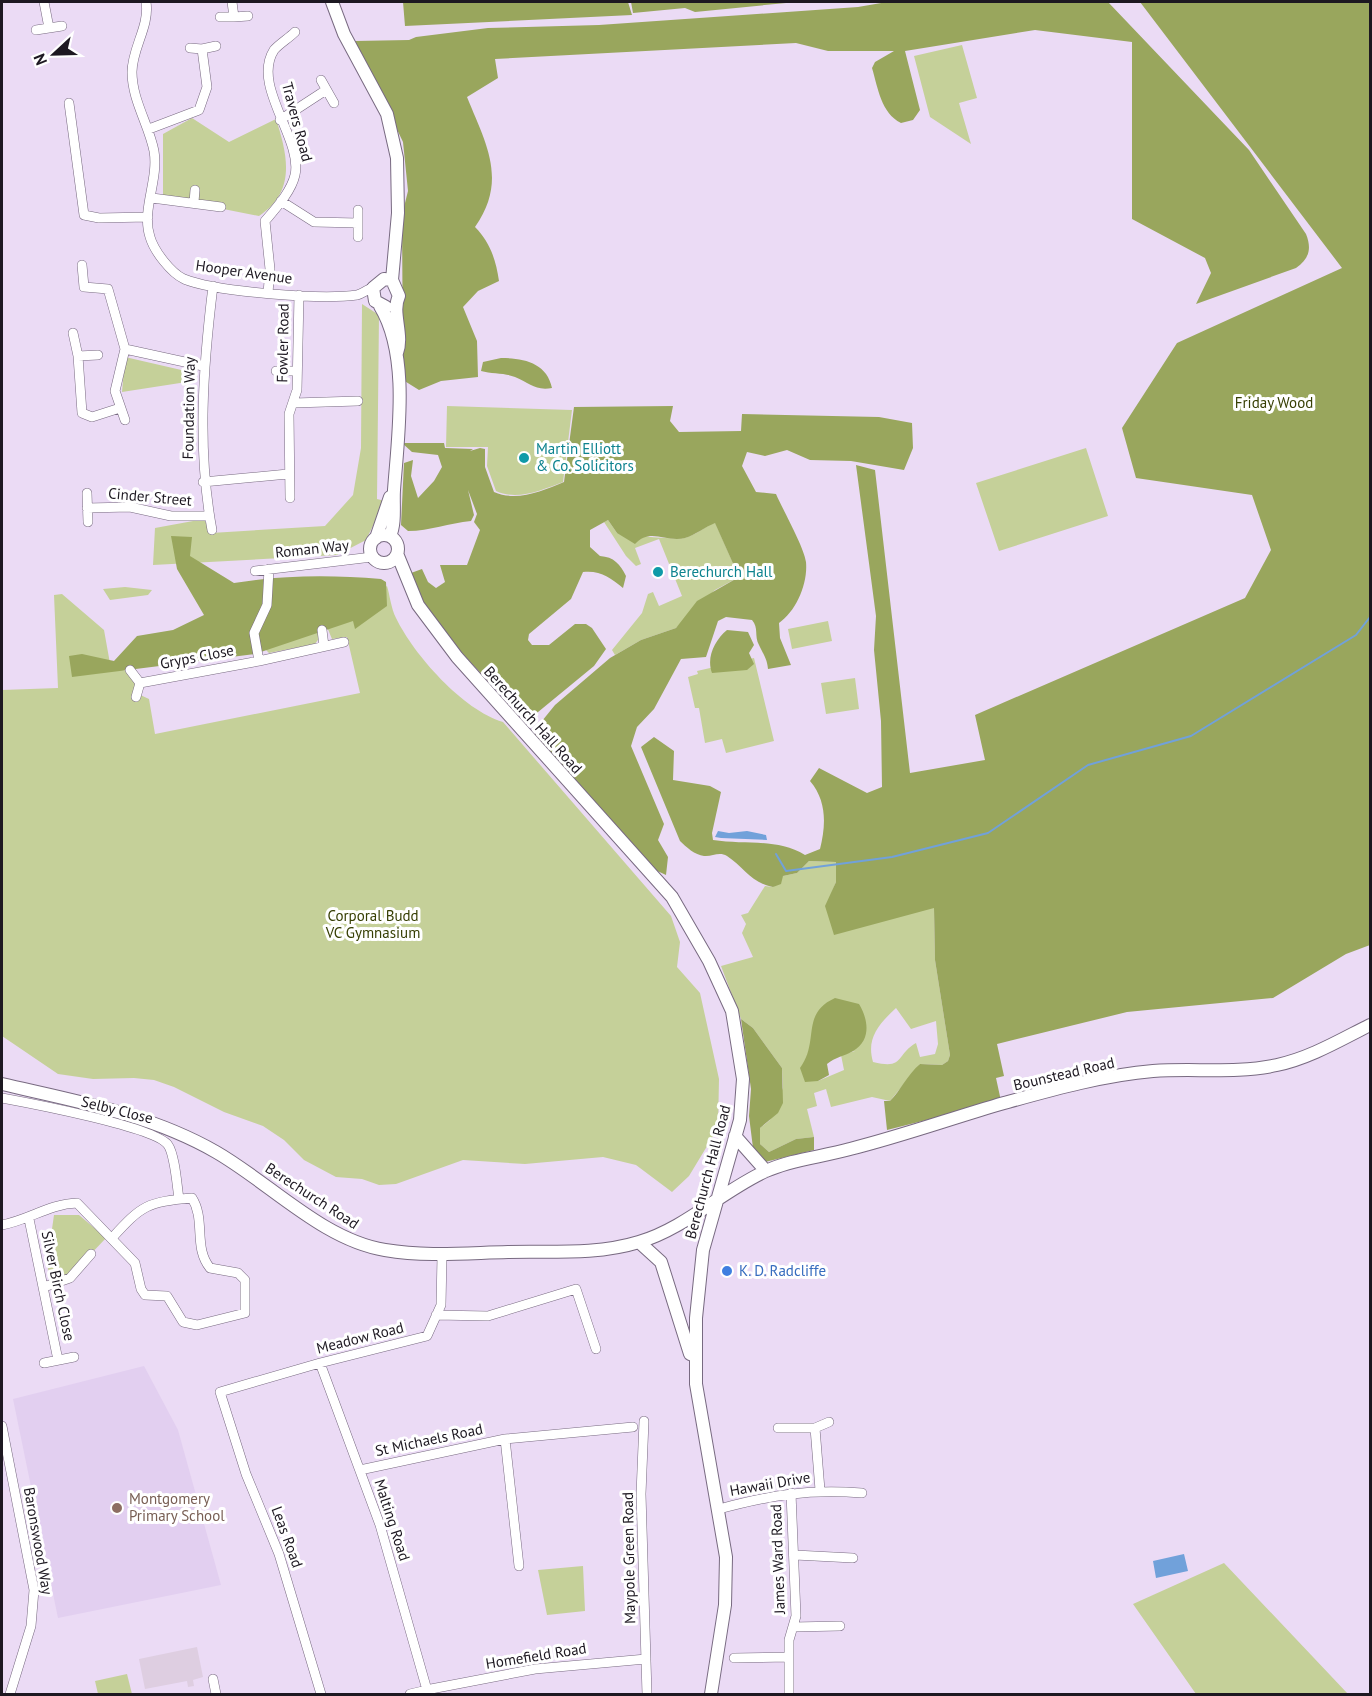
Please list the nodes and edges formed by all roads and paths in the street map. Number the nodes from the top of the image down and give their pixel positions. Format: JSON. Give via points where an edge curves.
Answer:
{"nodes":[{"id":1,"x":44,"y":2,"type":"edge"},
{"id":2,"x":146,"y":2,"type":"edge"},
{"id":3,"x":232,"y":2,"type":"edge"},
{"id":4,"x":332,"y":2,"type":"edge"},
{"id":5,"x":248,"y":16,"type":"dead end"},
{"id":6,"x":220,"y":17,"type":"dead end"},
{"id":7,"x":234,"y":17,"type":"junction"},
{"id":8,"x":62,"y":26,"type":"dead end"},
{"id":9,"x":49,"y":28,"type":"junction"},
{"id":10,"x":36,"y":30,"type":"dead end"},
{"id":11,"x":295,"y":32,"type":"dead end"},
{"id":12,"x":216,"y":46,"type":"dead end"},
{"id":13,"x":190,"y":48,"type":"dead end"},
{"id":14,"x":202,"y":49,"type":"junction"},
{"id":15,"x":321,"y":80,"type":"dead end"},
{"id":16,"x":326,"y":90,"type":"junction"},
{"id":17,"x":69,"y":103,"type":"dead end"},
{"id":18,"x":334,"y":103,"type":"dead end"},
{"id":19,"x":280,"y":120,"type":"junction"},
{"id":20,"x":149,"y":129,"type":"junction"},
{"id":21,"x":195,"y":190,"type":"dead end"},
{"id":22,"x":152,"y":198,"type":"junction"},
{"id":23,"x":281,"y":201,"type":"junction"},
{"id":24,"x":194,"y":202,"type":"junction"},
{"id":25,"x":221,"y":207,"type":"dead end"},
{"id":26,"x":358,"y":210,"type":"dead end"},
{"id":27,"x":148,"y":217,"type":"junction"},
{"id":28,"x":358,"y":223,"type":"junction"},
{"id":29,"x":358,"y":237,"type":"dead end"},
{"id":30,"x":395,"y":240,"type":"junction"},
{"id":31,"x":82,"y":265,"type":"dead end"},
{"id":32,"x":392,"y":280,"type":"junction"},
{"id":33,"x":375,"y":285,"type":"junction"},
{"id":34,"x":213,"y":286,"type":"junction"},
{"id":35,"x":268,"y":292,"type":"junction"},
{"id":36,"x":299,"y":295,"type":"junction"},
{"id":37,"x":360,"y":295,"type":"junction"},
{"id":38,"x":396,"y":301,"type":"junction"},
{"id":39,"x":378,"y":304,"type":"junction"},
{"id":40,"x":74,"y":333,"type":"dead end"},
{"id":41,"x":125,"y":349,"type":"junction"},
{"id":42,"x":397,"y":353,"type":"junction"},
{"id":43,"x":98,"y":355,"type":"dead end"},
{"id":44,"x":78,"y":356,"type":"junction"},
{"id":45,"x":203,"y":366,"type":"junction"},
{"id":46,"x":276,"y":371,"type":"dead end"},
{"id":47,"x":296,"y":371,"type":"junction"},
{"id":48,"x":358,"y":401,"type":"dead end"},
{"id":49,"x":294,"y":403,"type":"junction"},
{"id":50,"x":120,"y":408,"type":"junction"},
{"id":51,"x":125,"y":420,"type":"dead end"},
{"id":52,"x":288,"y":474,"type":"junction"},
{"id":53,"x":203,"y":482,"type":"junction"},
{"id":54,"x":394,"y":491,"type":"junction"},
{"id":55,"x":87,"y":493,"type":"dead end"},
{"id":56,"x":290,"y":498,"type":"dead end"},
{"id":57,"x":87,"y":508,"type":"junction"},
{"id":58,"x":209,"y":516,"type":"junction"},
{"id":59,"x":88,"y":522,"type":"dead end"},
{"id":60,"x":212,"y":530,"type":"dead end"},
{"id":61,"x":390,"y":536,"type":"junction"},
{"id":62,"x":376,"y":538,"type":"junction"},
{"id":63,"x":372,"y":557,"type":"junction"},
{"id":64,"x":393,"y":560,"type":"junction"},
{"id":65,"x":269,"y":569,"type":"junction"},
{"id":66,"x":255,"y":571,"type":"dead end"},
{"id":67,"x":322,"y":630,"type":"dead end"},
{"id":68,"x":344,"y":642,"type":"dead end"},
{"id":69,"x":324,"y":646,"type":"junction"},
{"id":70,"x":259,"y":661,"type":"junction"},
{"id":71,"x":130,"y":670,"type":"dead end"},
{"id":72,"x":140,"y":683,"type":"junction"},
{"id":73,"x":136,"y":697,"type":"dead end"},
{"id":74,"x":1371,"y":1025,"type":"edge"},
{"id":75,"x":2,"y":1084,"type":"edge"},
{"id":76,"x":2,"y":1098,"type":"edge"},
{"id":77,"x":735,"y":1136,"type":"junction"},
{"id":78,"x":765,"y":1171,"type":"junction"},
{"id":79,"x":179,"y":1199,"type":"junction"},
{"id":80,"x":715,"y":1202,"type":"junction"},
{"id":81,"x":690,"y":1218,"type":"junction"},
{"id":82,"x":29,"y":1219,"type":"junction"},
{"id":83,"x":2,"y":1225,"type":"edge"},
{"id":84,"x":709,"y":1227,"type":"junction"},
{"id":85,"x":112,"y":1238,"type":"junction"},
{"id":86,"x":639,"y":1242,"type":"junction"},
{"id":87,"x":91,"y":1254,"type":"dead end"},
{"id":88,"x":442,"y":1256,"type":"junction"},
{"id":89,"x":44,"y":1287,"type":"junction"},
{"id":90,"x":436,"y":1315,"type":"junction"},
{"id":91,"x":596,"y":1349,"type":"dead end"},
{"id":92,"x":695,"y":1356,"type":"junction"},
{"id":93,"x":74,"y":1357,"type":"dead end"},
{"id":94,"x":58,"y":1360,"type":"junction"},
{"id":95,"x":44,"y":1363,"type":"dead end"},
{"id":96,"x":320,"y":1363,"type":"junction"},
{"id":97,"x":220,"y":1392,"type":"joint"},
{"id":98,"x":644,"y":1421,"type":"dead end"},
{"id":99,"x":829,"y":1422,"type":"dead end"},
{"id":100,"x":2,"y":1426,"type":"edge"},
{"id":101,"x":633,"y":1427,"type":"dead end"},
{"id":102,"x":778,"y":1428,"type":"dead end"},
{"id":103,"x":815,"y":1428,"type":"junction"},
{"id":104,"x":505,"y":1439,"type":"junction"},
{"id":105,"x":360,"y":1470,"type":"junction"},
{"id":106,"x":820,"y":1490,"type":"junction"},
{"id":107,"x":791,"y":1493,"type":"junction"},
{"id":108,"x":862,"y":1493,"type":"dead end"},
{"id":109,"x":719,"y":1509,"type":"junction"},
{"id":110,"x":795,"y":1555,"type":"junction"},
{"id":111,"x":853,"y":1558,"type":"dead end"},
{"id":112,"x":519,"y":1566,"type":"dead end"},
{"id":113,"x":821,"y":1626,"type":"junction"},
{"id":114,"x":840,"y":1626,"type":"dead end"},
{"id":115,"x":793,"y":1627,"type":"junction"},
{"id":116,"x":821,"y":1637,"type":"dead end"},
{"id":117,"x":788,"y":1657,"type":"junction"},
{"id":118,"x":734,"y":1658,"type":"dead end"},
{"id":119,"x":646,"y":1659,"type":"junction"},
{"id":120,"x":213,"y":1679,"type":"dead end"},
{"id":121,"x":429,"y":1690,"type":"junction"},
{"id":122,"x":446,"y":1691,"type":"edge"},
{"id":123,"x":10,"y":1695,"type":"edge"},
{"id":124,"x":216,"y":1695,"type":"edge"},
{"id":125,"x":321,"y":1695,"type":"edge"},
{"id":126,"x":410,"y":1695,"type":"edge"},
{"id":127,"x":647,"y":1695,"type":"edge"},
{"id":128,"x":711,"y":1695,"type":"edge"},
{"id":129,"x":789,"y":1695,"type":"edge"}],
"edges":[{"from":1,"to":9,"type":"street"},
{"from":2,"to":20,"type":"street","name":"Hooper Avenue","via":[[148,14],[132,75]]},
{"from":3,"to":7,"type":"street"},
{"from":4,"to":30,"type":"street","via":[[344,34],[387,114],[397,158],[399,202]]},
{"from":5,"to":7,"type":"street"},
{"from":6,"to":7,"type":"street"},
{"from":8,"to":9,"type":"street"},
{"from":9,"to":10,"type":"street"},
{"from":11,"to":19,"type":"street","name":"Travers Road","via":[[274,51],[268,74]]},
{"from":12,"to":14,"type":"street"},
{"from":13,"to":14,"type":"street"},
{"from":14,"to":20,"type":"street","via":[[207,87],[199,110]]},
{"from":15,"to":16,"type":"street"},
{"from":16,"to":18,"type":"street"},
{"from":16,"to":19,"type":"street"},
{"from":17,"to":27,"type":"street","via":[[84,215]]},
{"from":19,"to":23,"type":"street","name":"Travers Road","via":[[293,153],[295,173]]},
{"from":20,"to":22,"type":"street","name":"Hooper Avenue","via":[[155,153]]},
{"from":21,"to":24,"type":"street"},
{"from":22,"to":24,"type":"street"},
{"from":22,"to":27,"type":"street","name":"Hooper Avenue"},
{"from":23,"to":28,"type":"street","via":[[314,222]]},
{"from":23,"to":35,"type":"street","name":"Travers Road","via":[[264,227],[270,269]]},
{"from":24,"to":25,"type":"street"},
{"from":26,"to":28,"type":"street"},
{"from":27,"to":34,"type":"street","name":"Hooper Avenue","via":[[150,238],[166,264],[182,278]]},
{"from":28,"to":29,"type":"street"},
{"from":30,"to":32,"type":"street"},
{"from":30,"to":33,"type":"street"},
{"from":31,"to":41,"type":"street","via":[[79,287],[108,289]]},
{"from":32,"to":33,"type":"street","via":[[384,279]]},
{"from":32,"to":38,"type":"street","via":[[398,290]]},
{"from":33,"to":37,"type":"street","name":"Hooper Avenue"},
{"from":33,"to":39,"type":"street"},
{"from":34,"to":35,"type":"street","name":"Hooper Avenue"},
{"from":34,"to":45,"type":"street","name":"Foundation Way"},
{"from":35,"to":36,"type":"street","name":"Hooper Avenue"},
{"from":36,"to":37,"type":"street","name":"Hooper Avenue"},
{"from":36,"to":47,"type":"street","name":"Fowler Road"},
{"from":37,"to":39,"type":"street"},
{"from":38,"to":39,"type":"street","via":[[392,306]]},
{"from":38,"to":42,"type":"street"},
{"from":39,"to":42,"type":"street","via":[[390,325]]},
{"from":40,"to":44,"type":"street"},
{"from":41,"to":45,"type":"street"},
{"from":41,"to":50,"type":"street","via":[[115,391]]},
{"from":42,"to":54,"type":"street","via":[[398,450]]},
{"from":43,"to":44,"type":"street"},
{"from":44,"to":50,"type":"street","via":[[82,413],[92,417]]},
{"from":45,"to":53,"type":"street","name":"Foundation Way"},
{"from":46,"to":47,"type":"street"},
{"from":47,"to":49,"type":"street","name":"Fowler Road"},
{"from":48,"to":49,"type":"street"},
{"from":49,"to":52,"type":"street","name":"Fowler Road","via":[[289,414]]},
{"from":50,"to":51,"type":"street"},
{"from":52,"to":53,"type":"street"},
{"from":52,"to":56,"type":"street","name":"Fowler Road"},
{"from":53,"to":58,"type":"street","name":"Foundation Way"},
{"from":54,"to":61,"type":"street"},
{"from":54,"to":62,"type":"street"},
{"from":55,"to":57,"type":"street","name":"Cinder Street"},
{"from":57,"to":58,"type":"street","name":"Cinder Street","via":[[130,507],[171,516]]},
{"from":57,"to":59,"type":"street","name":"Cinder Street"},
{"from":58,"to":60,"type":"street","name":"Foundation Way"},
{"from":61,"to":62,"type":"street"},
{"from":61,"to":64,"type":"street","via":[[397,544]]},
{"from":62,"to":63,"type":"street","via":[[370,549]]},
{"from":63,"to":64,"type":"street"},
{"from":63,"to":65,"type":"street","name":"Roman Way"},
{"from":64,"to":77,"type":"street","name":"Berechurch Hall Road","via":[[429,622],[457,657],[667,892],[686,919],[724,990],[734,1021],[742,1079],[740,1120]]},
{"from":65,"to":66,"type":"street","name":"Roman Way"},
{"from":65,"to":70,"type":"street","via":[[267,605],[254,633]]},
{"from":67,"to":69,"type":"street"},
{"from":68,"to":69,"type":"street","name":"Gryps Close"},
{"from":69,"to":70,"type":"street","name":"Gryps Close"},
{"from":70,"to":72,"type":"street","name":"Gryps Close"},
{"from":71,"to":72,"type":"street"},
{"from":72,"to":73,"type":"street"},
{"from":74,"to":78,"type":"street","name":"Bounstead Road","via":[[1286,1063],[1227,1071],[1155,1071],[1080,1084]]},
{"from":75,"to":88,"type":"street","name":"Berechurch Road","via":[[108,1108],[174,1130],[216,1152],[339,1235],[378,1249]]},
{"from":76,"to":79,"type":"street","name":"Selby Close","via":[[162,1138],[170,1146]]},
{"from":77,"to":78,"type":"street"},
{"from":77,"to":80,"type":"street","name":"Berechurch Hall Road"},
{"from":78,"to":80,"type":"street","name":"Bounstead Road"},
{"from":79,"to":85,"type":"street","via":[[140,1208]]},
{"from":79,"to":85,"type":"street","via":[[192,1198],[197,1206],[199,1241],[210,1268],[238,1273],[245,1280],[245,1313],[197,1325],[183,1322],[167,1296],[145,1295],[135,1263]]},
{"from":80,"to":81,"type":"street","name":"Berechurch Road"},
{"from":80,"to":84,"type":"street","name":"Berechurch Hall Road"},
{"from":81,"to":84,"type":"street"},
{"from":81,"to":86,"type":"street","name":"Berechurch Road"},
{"from":82,"to":83,"type":"street"},
{"from":82,"to":85,"type":"street","via":[[51,1206],[77,1203]]},
{"from":82,"to":89,"type":"street","name":"Silver Birch Close"},
{"from":84,"to":92,"type":"street","name":"Berechurch Hall Road","via":[[697,1292]]},
{"from":86,"to":88,"type":"street","name":"Berechurch Road","via":[[597,1250]]},
{"from":86,"to":92,"type":"street","via":[[660,1262],[683,1338],[690,1354]]},
{"from":87,"to":89,"type":"street","via":[[70,1278]]},
{"from":88,"to":90,"type":"street","name":"Meadow Road","via":[[441,1305]]},
{"from":89,"to":94,"type":"street","name":"Silver Birch Close"},
{"from":90,"to":91,"type":"street","via":[[488,1316],[576,1289]]},
{"from":90,"to":96,"type":"street","name":"Meadow Road","via":[[427,1336]]},
{"from":92,"to":109,"type":"street","name":"Berechurch Hall Road","via":[[700,1414]]},
{"from":93,"to":94,"type":"street"},
{"from":94,"to":95,"type":"street"},
{"from":96,"to":97,"type":"street","name":"Meadow Road"},
{"from":96,"to":105,"type":"street","name":"Malting Road"},
{"from":97,"to":125,"type":"street","name":"Leas Road","via":[[246,1474],[279,1554]]},
{"from":98,"to":119,"type":"street","name":"Maypole Green Road","via":[[641,1494]]},
{"from":99,"to":103,"type":"street"},
{"from":100,"to":123,"type":"street","name":"Baronswood Way","via":[[34,1590],[30,1630]]},
{"from":101,"to":104,"type":"street","name":"St Michaels Road"},
{"from":102,"to":103,"type":"street"},
{"from":103,"to":106,"type":"street"},
{"from":104,"to":105,"type":"street","name":"St Michaels Road"},
{"from":104,"to":112,"type":"street","name":"St Michaels Road"},
{"from":105,"to":121,"type":"street","name":"Malting Road"},
{"from":106,"to":107,"type":"street","name":"Hawaii Drive"},
{"from":106,"to":108,"type":"street","name":"Hawaii Drive"},
{"from":107,"to":109,"type":"street","name":"Hawaii Drive"},
{"from":107,"to":110,"type":"street","name":"James Ward Road"},
{"from":109,"to":128,"type":"street","name":"Berechurch Hall Road","via":[[726,1579]]},
{"from":110,"to":111,"type":"street"},
{"from":110,"to":115,"type":"street","name":"James Ward Road"},
{"from":113,"to":114,"type":"street"},
{"from":113,"to":115,"type":"street"},
{"from":113,"to":116,"type":"street"},
{"from":115,"to":117,"type":"street","name":"James Ward Road"},
{"from":117,"to":118,"type":"street"},
{"from":117,"to":129,"type":"street","name":"James Ward Road"},
{"from":119,"to":122,"type":"street","name":"Homefield Road","via":[[535,1669]]},
{"from":119,"to":127,"type":"street","name":"Maypole Green Road"},
{"from":120,"to":124,"type":"street"},
{"from":121,"to":122,"type":"street","name":"Homefield Road"},
{"from":121,"to":126,"type":"street","name":"Homefield Road"}]}
